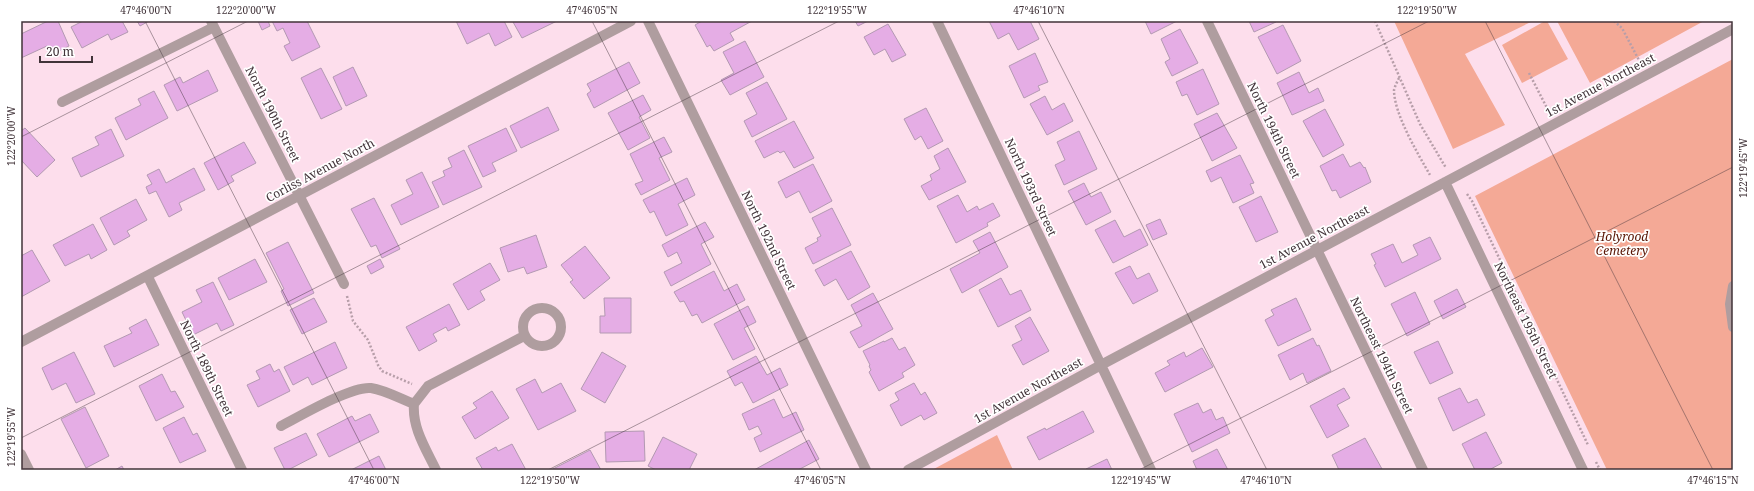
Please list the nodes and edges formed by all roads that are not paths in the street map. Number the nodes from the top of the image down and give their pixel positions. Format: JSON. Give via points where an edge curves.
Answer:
{"nodes":[{"id":1,"x":631,"y":21,"type":"edge"},
{"id":2,"x":648,"y":21,"type":"edge"},
{"id":3,"x":937,"y":21,"type":"edge"},
{"id":4,"x":1206,"y":21,"type":"edge"},
{"id":5,"x":212,"y":24,"type":"edge"},
{"id":6,"x":1733,"y":28,"type":"edge"},
{"id":7,"x":62,"y":102,"type":"dead end"},
{"id":8,"x":1440,"y":184,"type":"junction"},
{"id":9,"x":300,"y":195,"type":"junction"},
{"id":10,"x":1318,"y":251,"type":"junction"},
{"id":11,"x":148,"y":277,"type":"junction"},
{"id":12,"x":344,"y":284,"type":"road end"},
{"id":13,"x":1733,"y":286,"type":"edge"},
{"id":14,"x":1733,"y":327,"type":"edge"},
{"id":15,"x":524,"y":336,"type":"dead end"},
{"id":16,"x":21,"y":342,"type":"edge"},
{"id":17,"x":1101,"y":365,"type":"junction"},
{"id":18,"x":414,"y":404,"type":"junction"},
{"id":19,"x":281,"y":426,"type":"dead end"},
{"id":20,"x":21,"y":454,"type":"edge"},
{"id":21,"x":29,"y":470,"type":"edge"},
{"id":22,"x":242,"y":470,"type":"edge"},
{"id":23,"x":436,"y":470,"type":"edge"},
{"id":24,"x":866,"y":470,"type":"edge"},
{"id":25,"x":908,"y":470,"type":"edge"},
{"id":26,"x":1151,"y":470,"type":"edge"},
{"id":27,"x":1423,"y":470,"type":"edge"},
{"id":28,"x":1583,"y":470,"type":"edge"}],
"edges":[{"from":1,"to":9,"type":"street","name":"Corliss Avenue North"},
{"from":2,"to":24,"type":"street","name":"North 192nd Street"},
{"from":3,"to":17,"type":"street","name":"North 193rd Street"},
{"from":4,"to":10,"type":"street","name":"North 194th Street"},
{"from":5,"to":7,"type":"street"},
{"from":5,"to":9,"type":"street","name":"North 190th Street"},
{"from":6,"to":8,"type":"street","name":"1st Avenue Northeast"},
{"from":8,"to":10,"type":"street","name":"1st Avenue Northeast"},
{"from":8,"to":28,"type":"street","name":"Northeast 195th Street"},
{"from":9,"to":11,"type":"street","name":"Corliss Avenue North"},
{"from":9,"to":12,"type":"street","name":"North 190th Street"},
{"from":10,"to":17,"type":"street","name":"1st Avenue Northeast"},
{"from":10,"to":27,"type":"street","name":"Northeast 194th Street"},
{"from":11,"to":16,"type":"street","name":"Corliss Avenue North"},
{"from":11,"to":22,"type":"street","name":"North 189th Street"},
{"from":13,"to":14,"type":"street","via":[[1730,304]]},
{"from":15,"to":18,"type":"street","via":[[428,386]]},
{"from":17,"to":25,"type":"street","name":"1st Avenue Northeast"},
{"from":17,"to":26,"type":"street","name":"North 193rd Street"},
{"from":18,"to":19,"type":"street","via":[[370,388],[353,391]]},
{"from":18,"to":23,"type":"street","via":[[413,413],[418,432]]},
{"from":20,"to":21,"type":"street"}]}
